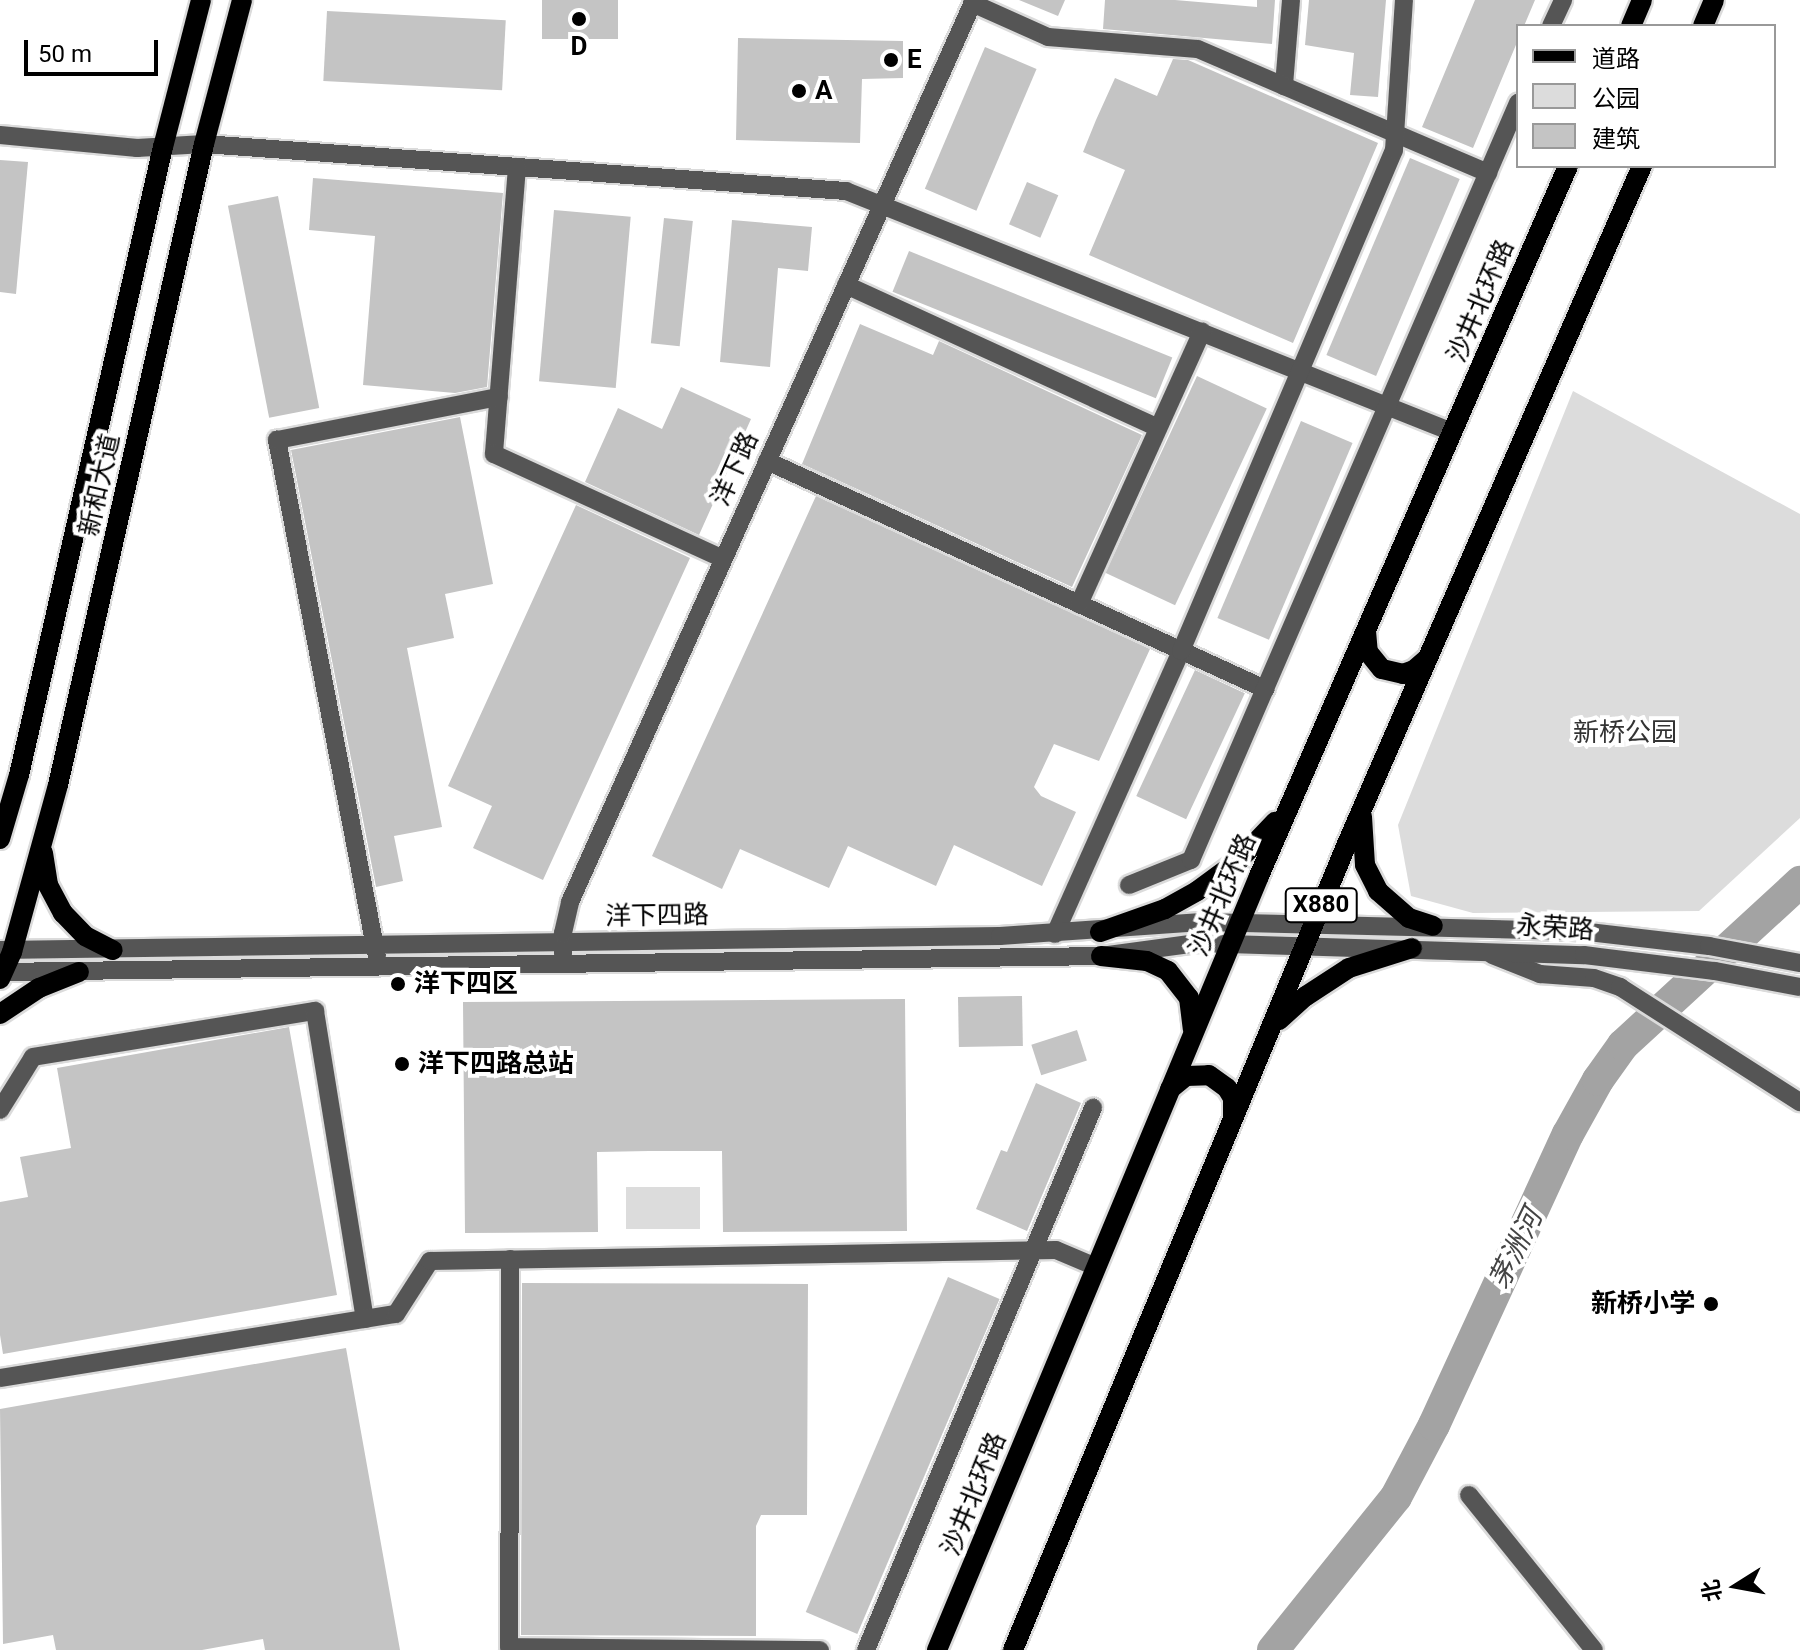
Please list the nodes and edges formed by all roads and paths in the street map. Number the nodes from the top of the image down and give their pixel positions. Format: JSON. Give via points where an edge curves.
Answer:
{"nodes":[{"id":1,"x":201,"y":0,"type":"edge"},
{"id":2,"x":242,"y":0,"type":"edge"},
{"id":3,"x":1291,"y":0,"type":"edge"},
{"id":4,"x":1404,"y":0,"type":"edge"},
{"id":5,"x":1563,"y":0,"type":"edge"},
{"id":6,"x":1642,"y":0,"type":"edge"},
{"id":7,"x":1714,"y":0,"type":"edge"},
{"id":8,"x":973,"y":1,"type":"edge"},
{"id":9,"x":1552,"y":24,"type":"edge"},
{"id":10,"x":1632,"y":24,"type":"edge"},
{"id":11,"x":1704,"y":24,"type":"edge"},
{"id":12,"x":1284,"y":86,"type":"junction"},
{"id":13,"x":1516,"y":108,"type":"edge"},
{"id":14,"x":1395,"y":134,"type":"junction"},
{"id":15,"x":0,"y":135,"type":"edge"},
{"id":16,"x":204,"y":144,"type":"junction"},
{"id":17,"x":163,"y":147,"type":"junction"},
{"id":18,"x":517,"y":167,"type":"junction"},
{"id":19,"x":1567,"y":168,"type":"edge"},
{"id":20,"x":1641,"y":168,"type":"edge"},
{"id":21,"x":1488,"y":173,"type":"junction"},
{"id":22,"x":882,"y":204,"type":"junction"},
{"id":23,"x":846,"y":285,"type":"junction"},
{"id":24,"x":1202,"y":331,"type":"junction"},
{"id":25,"x":1300,"y":371,"type":"junction"},
{"id":26,"x":499,"y":397,"type":"junction"},
{"id":27,"x":1387,"y":406,"type":"junction"},
{"id":28,"x":1158,"y":428,"type":"junction"},
{"id":29,"x":1452,"y":432,"type":"junction"},
{"id":30,"x":767,"y":461,"type":"junction"},
{"id":31,"x":723,"y":559,"type":"junction"},
{"id":32,"x":1079,"y":604,"type":"junction"},
{"id":33,"x":1366,"y":631,"type":"junction"},
{"id":34,"x":1181,"y":651,"type":"junction"},
{"id":35,"x":1428,"y":658,"type":"junction"},
{"id":36,"x":1265,"y":689,"type":"junction"},
{"id":37,"x":1292,"y":800,"type":"junction"},
{"id":38,"x":1366,"y":801,"type":"junction"},
{"id":39,"x":43,"y":838,"type":"junction"},
{"id":40,"x":0,"y":839,"type":"edge"},
{"id":41,"x":1129,"y":885,"type":"dead end"},
{"id":42,"x":1239,"y":922,"type":"junction"},
{"id":43,"x":1314,"y":923,"type":"junction"},
{"id":44,"x":1433,"y":926,"type":"junction"},
{"id":45,"x":1100,"y":932,"type":"junction"},
{"id":46,"x":1055,"y":934,"type":"junction"},
{"id":47,"x":563,"y":943,"type":"junction"},
{"id":48,"x":1230,"y":944,"type":"junction"},
{"id":49,"x":375,"y":946,"type":"junction"},
{"id":50,"x":1305,"y":946,"type":"junction"},
{"id":51,"x":1412,"y":948,"type":"junction"},
{"id":52,"x":113,"y":950,"type":"junction"},
{"id":53,"x":1483,"y":950,"type":"junction"},
{"id":54,"x":6,"y":951,"type":"edge"},
{"id":55,"x":1101,"y":956,"type":"junction"},
{"id":56,"x":1800,"y":963,"type":"edge"},
{"id":57,"x":563,"y":964,"type":"junction"},
{"id":58,"x":379,"y":968,"type":"junction"},
{"id":59,"x":79,"y":972,"type":"junction"},
{"id":60,"x":1,"y":975,"type":"edge"},
{"id":61,"x":1800,"y":987,"type":"edge"},
{"id":62,"x":0,"y":1014,"type":"edge"},
{"id":63,"x":1271,"y":1029,"type":"junction"},
{"id":64,"x":1193,"y":1033,"type":"junction"},
{"id":65,"x":1169,"y":1091,"type":"junction"},
{"id":66,"x":1800,"y":1102,"type":"edge"},
{"id":67,"x":1093,"y":1108,"type":"dead end"},
{"id":68,"x":0,"y":1110,"type":"edge"},
{"id":69,"x":1233,"y":1120,"type":"junction"},
{"id":70,"x":1034,"y":1250,"type":"junction"},
{"id":71,"x":510,"y":1259,"type":"junction"},
{"id":72,"x":1096,"y":1267,"type":"junction"},
{"id":73,"x":365,"y":1319,"type":"junction"},
{"id":74,"x":0,"y":1378,"type":"edge"},
{"id":75,"x":1469,"y":1495,"type":"dead end"},
{"id":76,"x":820,"y":1650,"type":"edge"},
{"id":77,"x":866,"y":1650,"type":"edge"},
{"id":78,"x":937,"y":1650,"type":"edge"},
{"id":79,"x":1013,"y":1650,"type":"edge"},
{"id":80,"x":1594,"y":1650,"type":"edge"}],
"edges":[{"from":1,"to":17,"type":"main road","name":"新和大道"},
{"from":2,"to":16,"type":"main road","name":"新和大道"},
{"from":3,"to":12,"type":"street"},
{"from":4,"to":14,"type":"street"},
{"from":5,"to":9,"type":"street"},
{"from":6,"to":10,"type":"main road"},
{"from":7,"to":11,"type":"main road"},
{"from":8,"to":12,"type":"street","via":[[1048,37],[1198,49]]},
{"from":8,"to":22,"type":"street","name":"洋下路"},
{"from":12,"to":14,"type":"street"},
{"from":13,"to":21,"type":"street"},
{"from":14,"to":21,"type":"street"},
{"from":14,"to":25,"type":"street","via":[[1394,150]]},
{"from":15,"to":17,"type":"street"},
{"from":16,"to":17,"type":"street"},
{"from":16,"to":18,"type":"street"},
{"from":16,"to":39,"type":"main road","name":"新和大道"},
{"from":17,"to":40,"type":"main road","name":"新和大道"},
{"from":18,"to":22,"type":"street","via":[[846,191]]},
{"from":18,"to":26,"type":"street"},
{"from":19,"to":29,"type":"main road","name":"沙井北环路","number":"X880"},
{"from":20,"to":35,"type":"main road","number":"X880"},
{"from":21,"to":27,"type":"street"},
{"from":22,"to":23,"type":"street","name":"洋下路"},
{"from":22,"to":24,"type":"street"},
{"from":23,"to":28,"type":"street"},
{"from":23,"to":30,"type":"street","name":"洋下路"},
{"from":24,"to":25,"type":"street"},
{"from":24,"to":28,"type":"street"},
{"from":25,"to":27,"type":"street"},
{"from":25,"to":34,"type":"street"},
{"from":26,"to":31,"type":"street","via":[[494,454]]},
{"from":26,"to":49,"type":"street","via":[[277,440]]},
{"from":27,"to":29,"type":"street"},
{"from":27,"to":36,"type":"street"},
{"from":28,"to":32,"type":"street"},
{"from":29,"to":33,"type":"main road","name":"沙井北环路","number":"X880"},
{"from":30,"to":31,"type":"street","name":"洋下路"},
{"from":30,"to":32,"type":"street"},
{"from":31,"to":47,"type":"street","name":"洋下路","via":[[570,902]]},
{"from":32,"to":34,"type":"street"},
{"from":33,"to":35,"type":"main road","via":[[1368,652],[1382,669],[1403,674]]},
{"from":33,"to":37,"type":"main road","name":"沙井北环路","number":"X880"},
{"from":34,"to":36,"type":"street"},
{"from":34,"to":46,"type":"street"},
{"from":35,"to":38,"type":"main road","number":"X880"},
{"from":36,"to":41,"type":"street","via":[[1191,860]]},
{"from":37,"to":42,"type":"main road","name":"沙井北环路","number":"X880"},
{"from":37,"to":45,"type":"main road","via":[[1253,847],[1208,884],[1165,909]]},
{"from":38,"to":43,"type":"main road","number":"X880"},
{"from":38,"to":44,"type":"main road","via":[[1362,850],[1371,881],[1398,911]]},
{"from":39,"to":52,"type":"main road","via":[[44,870],[54,900],[73,925]]},
{"from":39,"to":54,"type":"main road","name":"新和大道"},
{"from":42,"to":43,"type":"street","name":"洋下四路"},
{"from":42,"to":45,"type":"street","name":"洋下四路"},
{"from":42,"to":48,"type":"main road","name":"沙井北环路","number":"X880"},
{"from":43,"to":44,"type":"street","name":"永荣路"},
{"from":43,"to":50,"type":"main road","number":"X880"},
{"from":44,"to":56,"type":"street","name":"永荣路","via":[[1616,934]]},
{"from":45,"to":46,"type":"street","name":"洋下四路"},
{"from":46,"to":47,"type":"street","name":"洋下四路"},
{"from":47,"to":49,"type":"street","name":"洋下四路"},
{"from":47,"to":57,"type":"street","name":"洋下路"},
{"from":48,"to":50,"type":"street","name":"洋下四路"},
{"from":48,"to":55,"type":"street","name":"洋下四路","via":[[1197,943]]},
{"from":48,"to":64,"type":"main road","name":"沙井北环路","number":"X880"},
{"from":49,"to":52,"type":"street","name":"洋下四路"},
{"from":49,"to":58,"type":"street"},
{"from":50,"to":51,"type":"street","name":"永荣路"},
{"from":50,"to":63,"type":"main road","number":"X880"},
{"from":51,"to":53,"type":"street","name":"永荣路"},
{"from":51,"to":63,"type":"main road","via":[[1349,968],[1290,1008]]},
{"from":52,"to":54,"type":"street","name":"洋下四路"},
{"from":53,"to":61,"type":"street","name":"永荣路","via":[[1612,958]]},
{"from":53,"to":66,"type":"street","via":[[1540,974],[1594,978],[1620,987]]},
{"from":54,"to":60,"type":"main road","name":"新和大道"},
{"from":55,"to":57,"type":"street","name":"洋下四路"},
{"from":55,"to":64,"type":"main road","via":[[1147,961],[1168,971],[1189,998]]},
{"from":57,"to":58,"type":"street","name":"洋下四路"},
{"from":58,"to":59,"type":"street","name":"洋下四路"},
{"from":59,"to":60,"type":"street","name":"洋下四路"},
{"from":59,"to":62,"type":"main road","via":[[39,988]]},
{"from":63,"to":69,"type":"main road","number":"X880"},
{"from":64,"to":65,"type":"main road","name":"沙井北环路","number":"X880"},
{"from":65,"to":69,"type":"main road","via":[[1186,1076],[1209,1075],[1233,1098]]},
{"from":65,"to":72,"type":"main road","name":"沙井北环路","number":"X880"},
{"from":67,"to":70,"type":"street"},
{"from":68,"to":73,"type":"street","via":[[33,1057],[315,1011]]},
{"from":69,"to":79,"type":"main road","number":"X880"},
{"from":70,"to":71,"type":"street"},
{"from":70,"to":72,"type":"street","via":[[1056,1250]]},
{"from":70,"to":77,"type":"street"},
{"from":71,"to":73,"type":"street","via":[[430,1261],[396,1314]]},
{"from":71,"to":76,"type":"street","via":[[509,1647]]},
{"from":72,"to":78,"type":"main road","name":"沙井北环路","number":"X880"},
{"from":73,"to":74,"type":"street"},
{"from":75,"to":80,"type":"street"}]}
